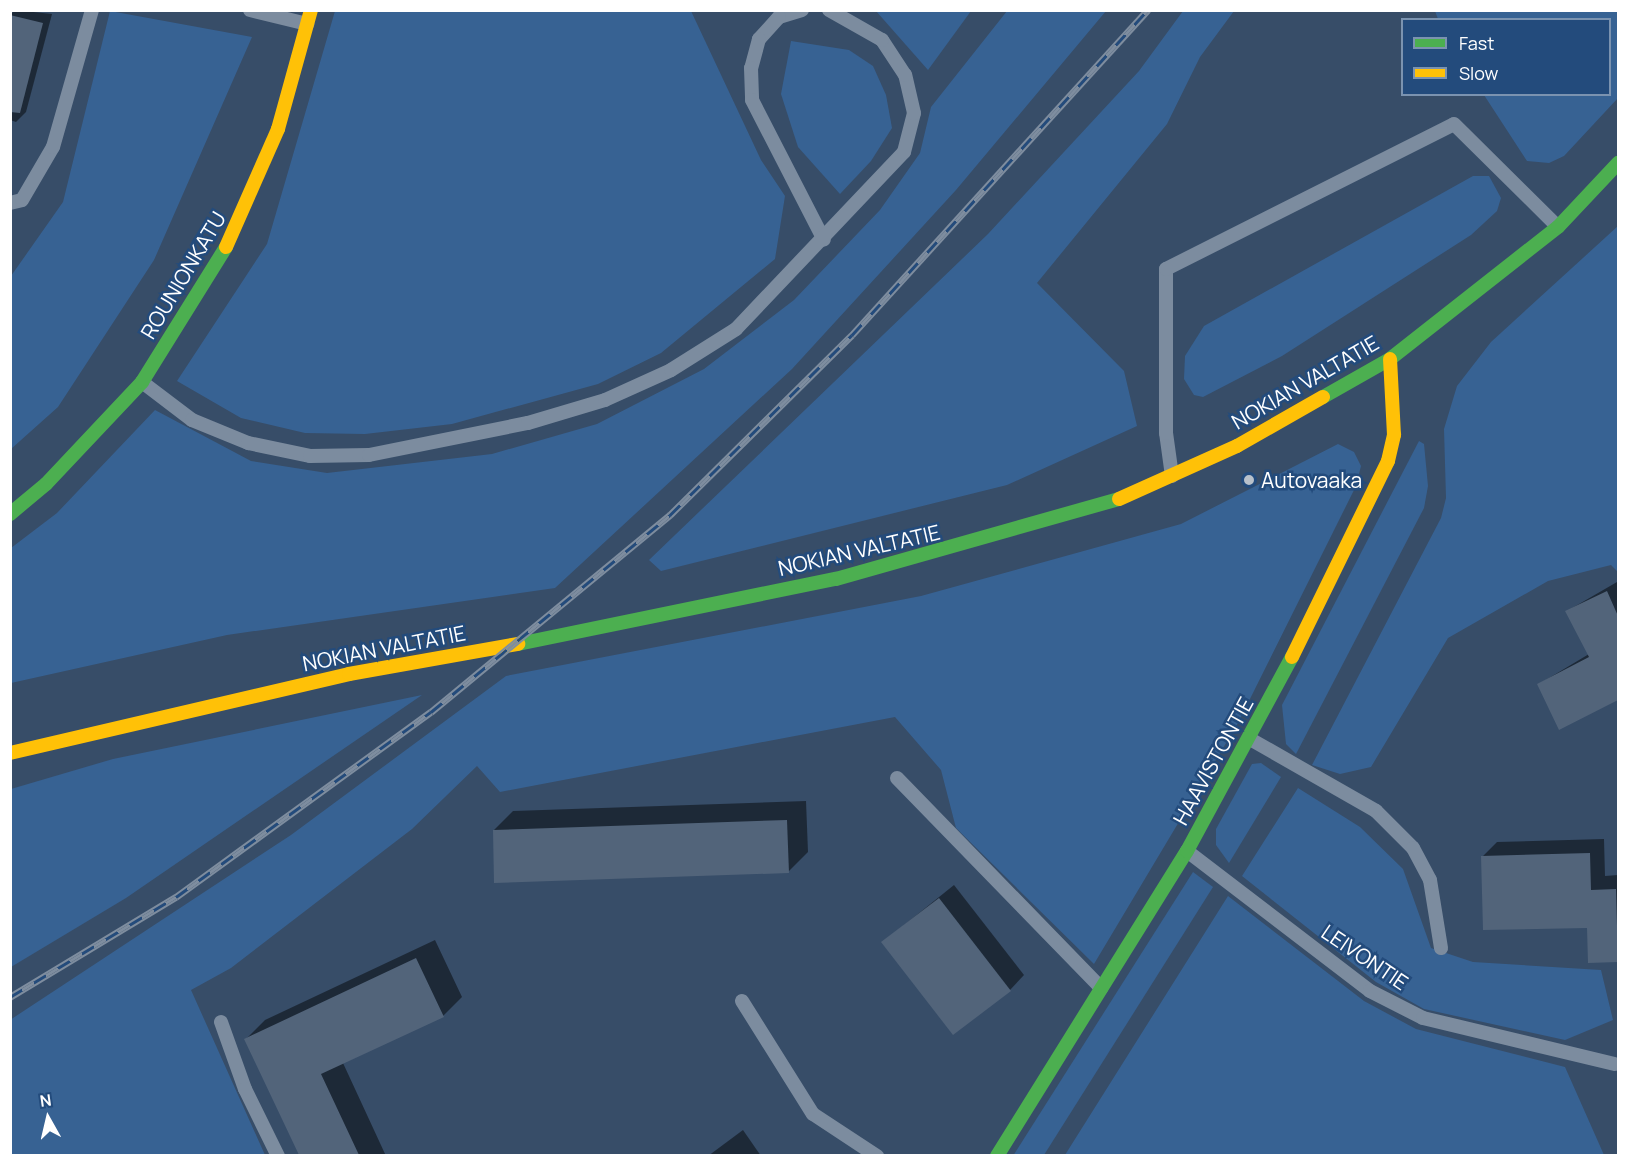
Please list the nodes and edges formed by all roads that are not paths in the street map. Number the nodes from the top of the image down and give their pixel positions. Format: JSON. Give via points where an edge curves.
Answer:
{"nodes":[{"id":1,"x":92,"y":10,"type":"edge"},
{"id":2,"x":250,"y":10,"type":"edge"},
{"id":3,"x":802,"y":10,"type":"edge"},
{"id":4,"x":836,"y":11,"type":"edge"},
{"id":5,"x":309,"y":17,"type":"edge"},
{"id":6,"x":1618,"y":163,"type":"edge"},
{"id":7,"x":10,"y":203,"type":"edge"},
{"id":8,"x":1558,"y":227,"type":"junction"},
{"id":9,"x":824,"y":240,"type":"junction"},
{"id":10,"x":1390,"y":359,"type":"junction"},
{"id":11,"x":142,"y":382,"type":"junction"},
{"id":12,"x":1172,"y":476,"type":"junction"},
{"id":13,"x":10,"y":514,"type":"edge"},
{"id":14,"x":1250,"y":739,"type":"junction"},
{"id":15,"x":10,"y":753,"type":"edge"},
{"id":16,"x":897,"y":778,"type":"dead end"},
{"id":17,"x":1187,"y":851,"type":"junction"},
{"id":18,"x":1441,"y":948,"type":"dead end"},
{"id":19,"x":1101,"y":988,"type":"junction"},
{"id":20,"x":742,"y":1002,"type":"dead end"},
{"id":21,"x":221,"y":1022,"type":"dead end"},
{"id":22,"x":1615,"y":1064,"type":"dead end"},
{"id":23,"x":278,"y":1155,"type":"edge"},
{"id":24,"x":877,"y":1155,"type":"edge"},
{"id":25,"x":997,"y":1155,"type":"edge"}],
"edges":[{"from":1,"to":7,"type":"lane","via":[[53,147],[22,200]]},
{"from":2,"to":5,"type":"lane"},
{"from":3,"to":9,"type":"lane","via":[[779,17],[759,39],[750,68],[752,100]]},
{"from":4,"to":9,"type":"lane","via":[[882,40],[905,75],[914,114],[904,153]]},
{"from":5,"to":11,"type":"main road","name":"ROUNIONKATU","via":[[278,129],[239,226]]},
{"from":6,"to":8,"type":"main road","name":"NOKIAN VALTATIE"},
{"from":8,"to":10,"type":"main road","name":"NOKIAN VALTATIE"},
{"from":8,"to":12,"type":"lane","via":[[1454,124],[1166,269],[1166,433]]},
{"from":9,"to":11,"type":"lane","via":[[736,329],[671,370],[605,400],[455,441],[369,455],[310,456],[248,442],[192,420]]},
{"from":10,"to":12,"type":"main road","name":"NOKIAN VALTATIE"},
{"from":10,"to":14,"type":"main road","name":"HAAVISTONTIE","via":[[1394,435],[1388,461]]},
{"from":11,"to":13,"type":"main road","name":"ROUNIONKATU","via":[[46,484]]},
{"from":12,"to":15,"type":"main road","name":"NOKIAN VALTATIE","via":[[1108,504],[1002,537],[836,579],[574,634],[349,674]]},
{"from":14,"to":17,"type":"main road","name":"HAAVISTONTIE"},
{"from":14,"to":18,"type":"lane","via":[[1376,811],[1413,848],[1430,880]]},
{"from":16,"to":19,"type":"lane"},
{"from":17,"to":19,"type":"main road","name":"HAAVISTONTIE"},
{"from":17,"to":22,"type":"lane","name":"LEIVONTIE","via":[[1370,991],[1423,1018]]},
{"from":19,"to":25,"type":"main road","name":"HAAVISTONTIE"},
{"from":20,"to":24,"type":"lane","via":[[813,1114]]},
{"from":21,"to":23,"type":"lane","via":[[245,1089]]}]}
